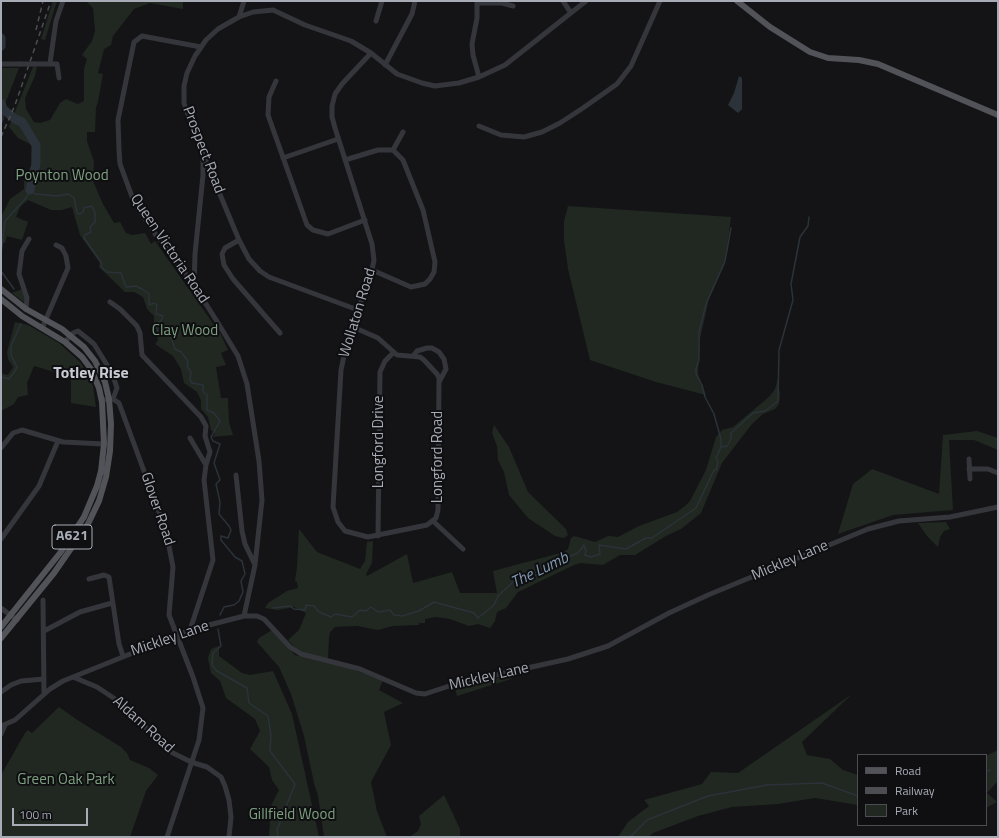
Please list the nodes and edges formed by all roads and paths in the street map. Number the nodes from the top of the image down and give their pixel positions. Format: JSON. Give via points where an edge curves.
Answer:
{"nodes":[{"id":1,"x":63,"y":1,"type":"edge"},
{"id":2,"x":244,"y":1,"type":"edge"},
{"id":3,"x":382,"y":1,"type":"edge"},
{"id":4,"x":415,"y":1,"type":"edge"},
{"id":5,"x":563,"y":1,"type":"edge"},
{"id":6,"x":586,"y":1,"type":"edge"},
{"id":7,"x":660,"y":1,"type":"edge"},
{"id":8,"x":737,"y":1,"type":"edge"},
{"id":9,"x":477,"y":2,"type":"edge"},
{"id":10,"x":514,"y":6,"type":"dead end"},
{"id":11,"x":571,"y":13,"type":"junction"},
{"id":12,"x":239,"y":17,"type":"junction"},
{"id":13,"x":376,"y":20,"type":"dead end"},
{"id":14,"x":201,"y":47,"type":"junction"},
{"id":15,"x":371,"y":53,"type":"junction"},
{"id":16,"x":50,"y":63,"type":"junction"},
{"id":17,"x":3,"y":64,"type":"edge"},
{"id":18,"x":385,"y":65,"type":"junction"},
{"id":19,"x":479,"y":77,"type":"junction"},
{"id":20,"x":59,"y":78,"type":"dead end"},
{"id":21,"x":276,"y":81,"type":"dead end"},
{"id":22,"x":998,"y":115,"type":"edge"},
{"id":23,"x":481,"y":129,"type":"dead end"},
{"id":24,"x":403,"y":132,"type":"dead end"},
{"id":25,"x":338,"y":139,"type":"junction"},
{"id":26,"x":393,"y":150,"type":"junction"},
{"id":27,"x":203,"y":153,"type":"junction"},
{"id":28,"x":283,"y":158,"type":"junction"},
{"id":29,"x":345,"y":160,"type":"junction"},
{"id":30,"x":212,"y":174,"type":"junction"},
{"id":31,"x":203,"y":176,"type":"junction"},
{"id":32,"x":365,"y":220,"type":"junction"},
{"id":33,"x":29,"y":240,"type":"dead end"},
{"id":34,"x":239,"y":240,"type":"junction"},
{"id":35,"x":56,"y":245,"type":"dead end"},
{"id":36,"x":372,"y":270,"type":"junction"},
{"id":37,"x":194,"y":285,"type":"junction"},
{"id":38,"x":1,"y":289,"type":"edge"},
{"id":39,"x":1,"y":299,"type":"edge"},
{"id":40,"x":110,"y":302,"type":"dead end"},
{"id":41,"x":26,"y":309,"type":"junction"},
{"id":42,"x":358,"y":310,"type":"junction"},
{"id":43,"x":45,"y":319,"type":"junction"},
{"id":44,"x":42,"y":326,"type":"junction"},
{"id":45,"x":353,"y":327,"type":"junction"},
{"id":46,"x":280,"y":332,"type":"dead end"},
{"id":47,"x":71,"y":335,"type":"junction"},
{"id":48,"x":65,"y":342,"type":"junction"},
{"id":49,"x":393,"y":353,"type":"junction"},
{"id":50,"x":413,"y":356,"type":"junction"},
{"id":51,"x":439,"y":383,"type":"junction"},
{"id":52,"x":111,"y":399,"type":"junction"},
{"id":53,"x":102,"y":400,"type":"junction"},
{"id":54,"x":190,"y":438,"type":"dead end"},
{"id":55,"x":58,"y":441,"type":"junction"},
{"id":56,"x":104,"y":444,"type":"junction"},
{"id":57,"x":1,"y":448,"type":"edge"},
{"id":58,"x":969,"y":459,"type":"dead end"},
{"id":59,"x":206,"y":465,"type":"junction"},
{"id":60,"x":970,"y":469,"type":"junction"},
{"id":61,"x":998,"y":473,"type":"edge"},
{"id":62,"x":236,"y":474,"type":"dead end"},
{"id":63,"x":970,"y":479,"type":"dead end"},
{"id":64,"x":998,"y":507,"type":"edge"},
{"id":65,"x":433,"y":521,"type":"junction"},
{"id":66,"x":378,"y":536,"type":"junction"},
{"id":67,"x":1,"y":538,"type":"edge"},
{"id":68,"x":463,"y":549,"type":"dead end"},
{"id":69,"x":255,"y":565,"type":"junction"},
{"id":70,"x":89,"y":579,"type":"dead end"},
{"id":71,"x":44,"y":600,"type":"dead end"},
{"id":72,"x":112,"y":603,"type":"junction"},
{"id":73,"x":1,"y":608,"type":"edge"},
{"id":74,"x":11,"y":616,"type":"junction"},
{"id":75,"x":244,"y":616,"type":"junction"},
{"id":76,"x":17,"y":620,"type":"junction"},
{"id":77,"x":1,"y":627,"type":"edge"},
{"id":78,"x":190,"y":630,"type":"junction"},
{"id":79,"x":44,"y":631,"type":"junction"},
{"id":80,"x":176,"y":636,"type":"junction"},
{"id":81,"x":1,"y":638,"type":"edge"},
{"id":82,"x":123,"y":656,"type":"junction"},
{"id":83,"x":73,"y":677,"type":"junction"},
{"id":84,"x":44,"y":679,"type":"junction"},
{"id":85,"x":1,"y":692,"type":"edge"},
{"id":86,"x":44,"y":694,"type":"junction"},
{"id":87,"x":3,"y":725,"type":"edge"},
{"id":88,"x":1,"y":734,"type":"edge"},
{"id":89,"x":191,"y":762,"type":"junction"},
{"id":90,"x":167,"y":837,"type":"edge"},
{"id":91,"x":229,"y":837,"type":"edge"}],
"edges":[{"from":1,"to":16,"type":"street","via":[[56,21]]},
{"from":2,"to":12,"type":"street"},
{"from":3,"to":13,"type":"street"},
{"from":4,"to":18,"type":"street","via":[[412,14]]},
{"from":5,"to":11,"type":"street"},
{"from":6,"to":11,"type":"street","name":"Prospect Road"},
{"from":7,"to":23,"type":"street","via":[[631,66],[616,84],[560,123],[542,132],[524,137],[501,135]]},
{"from":8,"to":22,"type":"main road","via":[[770,27],[810,52],[828,58],[872,62]]},
{"from":9,"to":10,"type":"street"},
{"from":9,"to":19,"type":"street","via":[[472,55]]},
{"from":11,"to":19,"type":"street","name":"Prospect Road","via":[[514,59]]},
{"from":12,"to":14,"type":"street","name":"Prospect Road","via":[[214,32]]},
{"from":12,"to":15,"type":"street","name":"Prospect Road","via":[[253,12],[273,10],[351,41]]},
{"from":14,"to":27,"type":"street","name":"Prospect Road","via":[[187,73],[183,95],[187,116]]},
{"from":14,"to":37,"type":"street","name":"Queen Victoria Road","via":[[142,36],[134,42],[118,120],[120,164],[134,202],[156,236]]},
{"from":15,"to":18,"type":"street","name":"Prospect Road"},
{"from":15,"to":25,"type":"street","name":"Wollaton Road","via":[[335,94],[332,116]]},
{"from":16,"to":17,"type":"street","bridge":true},
{"from":16,"to":20,"type":"street","via":[[57,64]]},
{"from":18,"to":19,"type":"street","name":"Prospect Road","via":[[397,74],[435,86]]},
{"from":21,"to":28,"type":"street","via":[[269,97],[268,115]]},
{"from":24,"to":26,"type":"street"},
{"from":25,"to":28,"type":"street"},
{"from":25,"to":29,"type":"street","name":"Wollaton Road"},
{"from":26,"to":29,"type":"street","via":[[378,150]]},
{"from":26,"to":36,"type":"street","via":[[403,160],[423,210],[434,252],[434,272],[425,284],[411,287]]},
{"from":27,"to":30,"type":"street","name":"Prospect Road"},
{"from":27,"to":31,"type":"street"},
{"from":28,"to":32,"type":"street","via":[[302,215],[313,230],[328,234]]},
{"from":29,"to":32,"type":"street","name":"Wollaton Road"},
{"from":30,"to":31,"type":"street"},
{"from":30,"to":34,"type":"street","name":"Prospect Road"},
{"from":31,"to":37,"type":"street"},
{"from":32,"to":36,"type":"street","name":"Wollaton Road","via":[[374,252]]},
{"from":33,"to":41,"type":"street","via":[[22,251],[19,274],[26,298]]},
{"from":34,"to":42,"type":"street","name":"Prospect Road","via":[[249,259],[260,271],[282,282]]},
{"from":34,"to":46,"type":"street","via":[[225,248],[222,254],[224,265],[233,279]]},
{"from":35,"to":43,"type":"street","via":[[63,250],[68,266]]},
{"from":36,"to":42,"type":"street","name":"Wollaton Road"},
{"from":37,"to":69,"type":"street","name":"Queen Victoria Road","via":[[238,356],[247,384],[262,500]]},
{"from":38,"to":41,"type":"main road","number":"A621"},
{"from":39,"to":44,"type":"main road","number":"A621","via":[[22,316]]},
{"from":40,"to":59,"type":"street","via":[[139,328],[142,355],[203,420],[210,452]]},
{"from":41,"to":43,"type":"main road","number":"A621"},
{"from":42,"to":45,"type":"street","name":"Wollaton Road"},
{"from":43,"to":44,"type":"street"},
{"from":43,"to":47,"type":"main road","number":"A621"},
{"from":44,"to":48,"type":"main road","number":"A621"},
{"from":45,"to":49,"type":"street","via":[[378,338]]},
{"from":45,"to":66,"type":"street","name":"Wollaton Road","via":[[341,370],[333,507],[338,522],[345,531],[368,537]]},
{"from":47,"to":48,"type":"street"},
{"from":47,"to":52,"type":"main road","number":"A621","via":[[95,361]]},
{"from":47,"to":52,"type":"street","via":[[81,332],[101,353],[117,388]]},
{"from":48,"to":53,"type":"main road","number":"A621","via":[[91,369]]},
{"from":49,"to":50,"type":"street","name":"Longford Road","via":[[402,357]]},
{"from":49,"to":66,"type":"street","name":"Longford Drive","via":[[385,361],[380,372]]},
{"from":50,"to":51,"type":"street","name":"Longford Road","via":[[424,360],[434,369]]},
{"from":50,"to":51,"type":"street","name":"Longford Road","via":[[427,348],[439,352],[446,369]]},
{"from":51,"to":65,"type":"street","name":"Longford Road","via":[[438,510]]},
{"from":52,"to":53,"type":"street"},
{"from":52,"to":76,"type":"main road","number":"A621","via":[[110,451],[99,501],[77,541]]},
{"from":52,"to":80,"type":"street","name":"Glover Road","via":[[120,405],[170,544],[174,575],[168,612]]},
{"from":53,"to":56,"type":"main road","number":"A621"},
{"from":54,"to":59,"type":"street"},
{"from":55,"to":56,"type":"street"},
{"from":55,"to":57,"type":"street","via":[[20,430],[13,433]]},
{"from":55,"to":67,"type":"street","via":[[39,486]]},
{"from":56,"to":74,"type":"main road","number":"A621","via":[[99,476],[84,517]]},
{"from":58,"to":60,"type":"street"},
{"from":59,"to":78,"type":"street","via":[[206,497],[213,560]]},
{"from":60,"to":61,"type":"street","via":[[988,469]]},
{"from":60,"to":63,"type":"street"},
{"from":62,"to":69,"type":"street","via":[[242,531]]},
{"from":64,"to":75,"type":"street","name":"Mickley Lane","via":[[950,516],[899,521],[868,529],[708,595],[608,646],[568,659],[455,684],[425,694],[416,693],[360,669],[301,654],[290,647],[264,619]]},
{"from":65,"to":66,"type":"street","name":"Longford Road","via":[[427,525]]},
{"from":65,"to":68,"type":"street"},
{"from":69,"to":75,"type":"street","name":"Queen Victoria Road"},
{"from":70,"to":72,"type":"street","via":[[108,576]]},
{"from":71,"to":79,"type":"street"},
{"from":72,"to":79,"type":"street","via":[[80,612]]},
{"from":72,"to":82,"type":"street"},
{"from":73,"to":74,"type":"street"},
{"from":74,"to":76,"type":"street"},
{"from":74,"to":77,"type":"main road","number":"A621"},
{"from":75,"to":78,"type":"street","name":"Mickley Lane"},
{"from":76,"to":81,"type":"main road","number":"A621"},
{"from":78,"to":80,"type":"street","name":"Mickley Lane"},
{"from":79,"to":84,"type":"street"},
{"from":80,"to":82,"type":"street","name":"Mickley Lane"},
{"from":80,"to":89,"type":"street","name":"Glover Road","via":[[194,677],[203,708],[199,740]]},
{"from":82,"to":83,"type":"street","name":"Mickley Lane"},
{"from":83,"to":86,"type":"street","name":"Mickley Lane"},
{"from":83,"to":89,"type":"street","name":"Aldam Road","via":[[97,687],[118,701],[161,744]]},
{"from":84,"to":85,"type":"street","via":[[21,681]]},
{"from":84,"to":86,"type":"street"},
{"from":86,"to":87,"type":"street","name":"Mickley Lane","via":[[15,720]]},
{"from":87,"to":88,"type":"street"},
{"from":89,"to":90,"type":"street","name":"Glover Road"},
{"from":89,"to":91,"type":"street","name":"Aldam Road","via":[[212,770],[223,780],[230,808]]}]}
